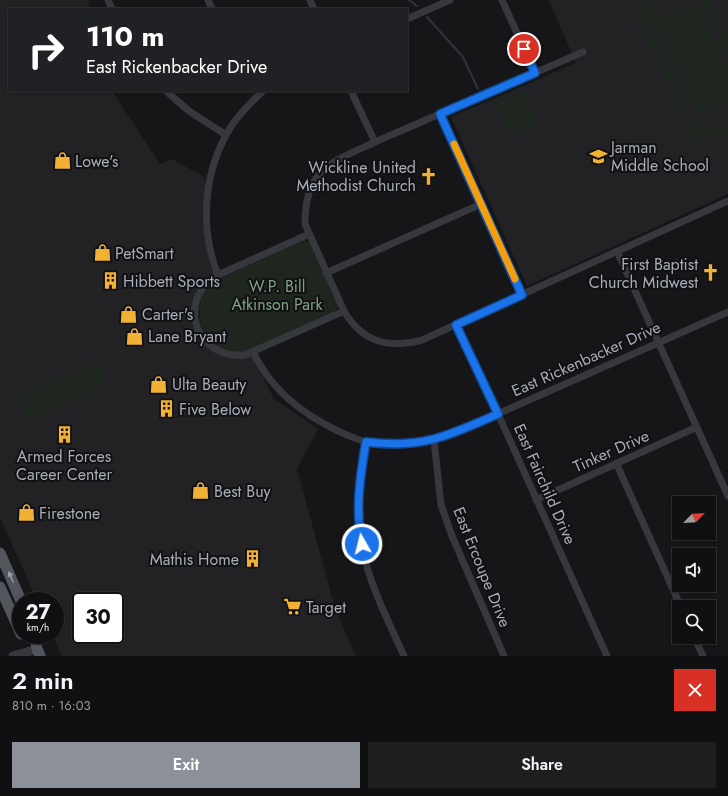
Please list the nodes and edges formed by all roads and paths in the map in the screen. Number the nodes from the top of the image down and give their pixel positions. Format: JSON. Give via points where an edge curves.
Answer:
{"nodes":[{"id":1,"x":450,"y":0,"type":"edge"},
{"id":2,"x":502,"y":0,"type":"edge"},
{"id":3,"x":408,"y":19,"type":"edge"},
{"id":4,"x":583,"y":52,"type":"dead end"},
{"id":5,"x":535,"y":73,"type":"junction"},
{"id":6,"x":167,"y":92,"type":"edge"},
{"id":7,"x":262,"y":92,"type":"edge"},
{"id":8,"x":351,"y":92,"type":"edge"},
{"id":9,"x":440,"y":114,"type":"junction"},
{"id":10,"x":226,"y":135,"type":"junction"},
{"id":11,"x":375,"y":142,"type":"junction"},
{"id":12,"x":728,"y":201,"type":"edge"},
{"id":13,"x":481,"y":204,"type":"junction"},
{"id":14,"x":309,"y":234,"type":"junction"},
{"id":15,"x":617,"y":251,"type":"junction"},
{"id":16,"x":326,"y":273,"type":"junction"},
{"id":17,"x":218,"y":275,"type":"junction"},
{"id":18,"x":522,"y":295,"type":"junction"},
{"id":19,"x":344,"y":311,"type":"junction"},
{"id":20,"x":728,"y":312,"type":"edge"},
{"id":21,"x":456,"y":325,"type":"junction"},
{"id":22,"x":658,"y":342,"type":"junction"},
{"id":23,"x":253,"y":352,"type":"junction"},
{"id":24,"x":498,"y":414,"type":"junction"},
{"id":25,"x":697,"y":427,"type":"junction"},
{"id":26,"x":434,"y":440,"type":"junction"},
{"id":27,"x":366,"y":442,"type":"junction"},
{"id":28,"x":617,"y":464,"type":"junction"},
{"id":29,"x":728,"y":496,"type":"edge"},
{"id":30,"x":536,"y":500,"type":"junction"},
{"id":31,"x":0,"y":553,"type":"edge"},
{"id":32,"x":0,"y":587,"type":"edge"},
{"id":33,"x":17,"y":592,"type":"edge"},
{"id":34,"x":678,"y":600,"type":"edge"},
{"id":35,"x":12,"y":614,"type":"edge"},
{"id":36,"x":28,"y":644,"type":"edge"},
{"id":37,"x":697,"y":644,"type":"edge"},
{"id":38,"x":38,"y":653,"type":"edge"},
{"id":39,"x":13,"y":656,"type":"edge"},
{"id":40,"x":404,"y":656,"type":"edge"},
{"id":41,"x":504,"y":656,"type":"edge"},
{"id":42,"x":607,"y":656,"type":"edge"},
{"id":43,"x":703,"y":656,"type":"edge"}],
"edges":[{"from":1,"to":3,"type":"street"},
{"from":2,"to":5,"type":"street"},
{"from":4,"to":5,"type":"street"},
{"from":5,"to":9,"type":"street"},
{"from":6,"to":10,"type":"street","via":[[188,111]]},
{"from":7,"to":10,"type":"street"},
{"from":8,"to":11,"type":"street"},
{"from":9,"to":11,"type":"street"},
{"from":9,"to":13,"type":"street"},
{"from":10,"to":17,"type":"street","via":[[215,160],[206,207],[209,242]]},
{"from":11,"to":14,"type":"street","via":[[335,161],[317,175],[309,192],[305,210],[305,224]]},
{"from":12,"to":15,"type":"street"},
{"from":13,"to":16,"type":"street"},
{"from":13,"to":18,"type":"street"},
{"from":14,"to":16,"type":"street"},
{"from":14,"to":17,"type":"street"},
{"from":15,"to":18,"type":"street"},
{"from":15,"to":22,"type":"street"},
{"from":16,"to":19,"type":"street"},
{"from":17,"to":23,"type":"street","via":[[208,282],[197,300],[194,313],[198,331],[205,342],[220,352],[236,356]]},
{"from":18,"to":21,"type":"street"},
{"from":19,"to":21,"type":"street","via":[[351,324],[364,335],[381,343],[394,345],[422,340]]},
{"from":19,"to":23,"type":"street"},
{"from":20,"to":22,"type":"street","name":"East Rickenbacker Drive"},
{"from":21,"to":24,"type":"street","name":"East Fairchild Drive"},
{"from":22,"to":24,"type":"street","name":"East Rickenbacker Drive"},
{"from":22,"to":25,"type":"street"},
{"from":23,"to":27,"type":"street","name":"East Rickenbacker Drive","via":[[275,387],[297,407],[321,423]]},
{"from":24,"to":26,"type":"street","name":"East Rickenbacker Drive"},
{"from":24,"to":30,"type":"street","name":"East Fairchild Drive"},
{"from":25,"to":28,"type":"street","name":"Tinker Drive"},
{"from":25,"to":29,"type":"street"},
{"from":26,"to":27,"type":"street","name":"East Rickenbacker Drive","via":[[388,445]]},
{"from":26,"to":41,"type":"street","name":"East Ercoupe Drive","via":[[441,505]]},
{"from":27,"to":40,"type":"street","via":[[360,479],[359,530],[369,573]]},
{"from":28,"to":30,"type":"street","name":"Tinker Drive"},
{"from":28,"to":34,"type":"street"},
{"from":30,"to":42,"type":"street","name":"East Fairchild Drive"},
{"from":33,"to":31,"type":"main road","one_way":true},
{"from":32,"to":35,"type":"main road"},
{"from":36,"to":38,"type":"main road"},
{"from":37,"to":43,"type":"street"},
{"from":38,"to":39,"type":"street"}]}
